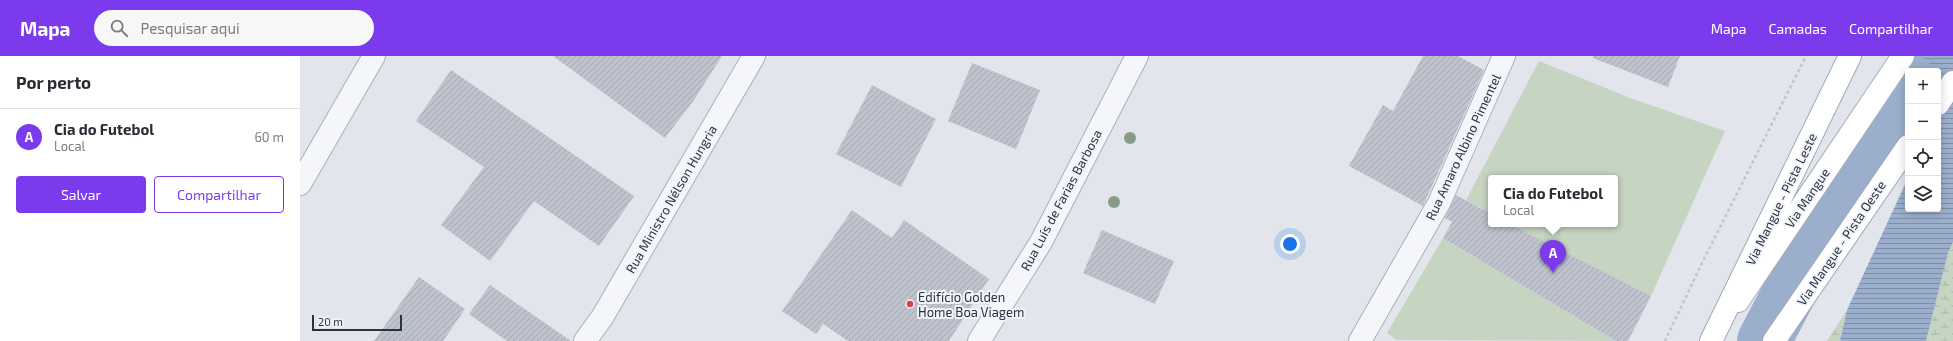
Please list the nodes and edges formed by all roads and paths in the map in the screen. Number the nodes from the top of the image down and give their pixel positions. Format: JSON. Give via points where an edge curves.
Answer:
{"nodes":[{"id":1,"x":374,"y":56,"type":"edge"},
{"id":2,"x":754,"y":56,"type":"edge"},
{"id":3,"x":1137,"y":56,"type":"edge"},
{"id":4,"x":1504,"y":56,"type":"edge"},
{"id":5,"x":1806,"y":56,"type":"edge"},
{"id":6,"x":1850,"y":56,"type":"edge"},
{"id":7,"x":1903,"y":56,"type":"edge"},
{"id":8,"x":1953,"y":82,"type":"edge"},
{"id":9,"x":1941,"y":100,"type":"edge"},
{"id":10,"x":1905,"y":150,"type":"edge"},
{"id":11,"x":300,"y":184,"type":"edge"},
{"id":12,"x":585,"y":341,"type":"edge"},
{"id":13,"x":979,"y":341,"type":"edge"},
{"id":14,"x":1360,"y":341,"type":"edge"},
{"id":15,"x":1665,"y":341,"type":"edge"},
{"id":16,"x":1711,"y":341,"type":"edge"},
{"id":17,"x":1774,"y":341,"type":"edge"}],
"edges":[{"from":1,"to":11,"type":"street"},
{"from":2,"to":12,"type":"street","name":"Rua Ministro Nélson Hungria","via":[[603,316]]},
{"from":3,"to":13,"type":"street","name":"Rua Luís de Farias Barbosa","via":[[1041,242]]},
{"from":4,"to":14,"type":"street","name":"Rua Amaro Albino Pimentel","via":[[1439,203]]},
{"from":5,"to":15,"type":"path"},
{"from":6,"to":16,"type":"main road","name":"Via Mangue - Pista Leste"},
{"from":7,"to":16,"type":"main road","name":"Via Mangue"},
{"from":8,"to":9,"type":"main road"},
{"from":10,"to":17,"type":"main road","name":"Via Mangue - Pista Oeste"}]}
